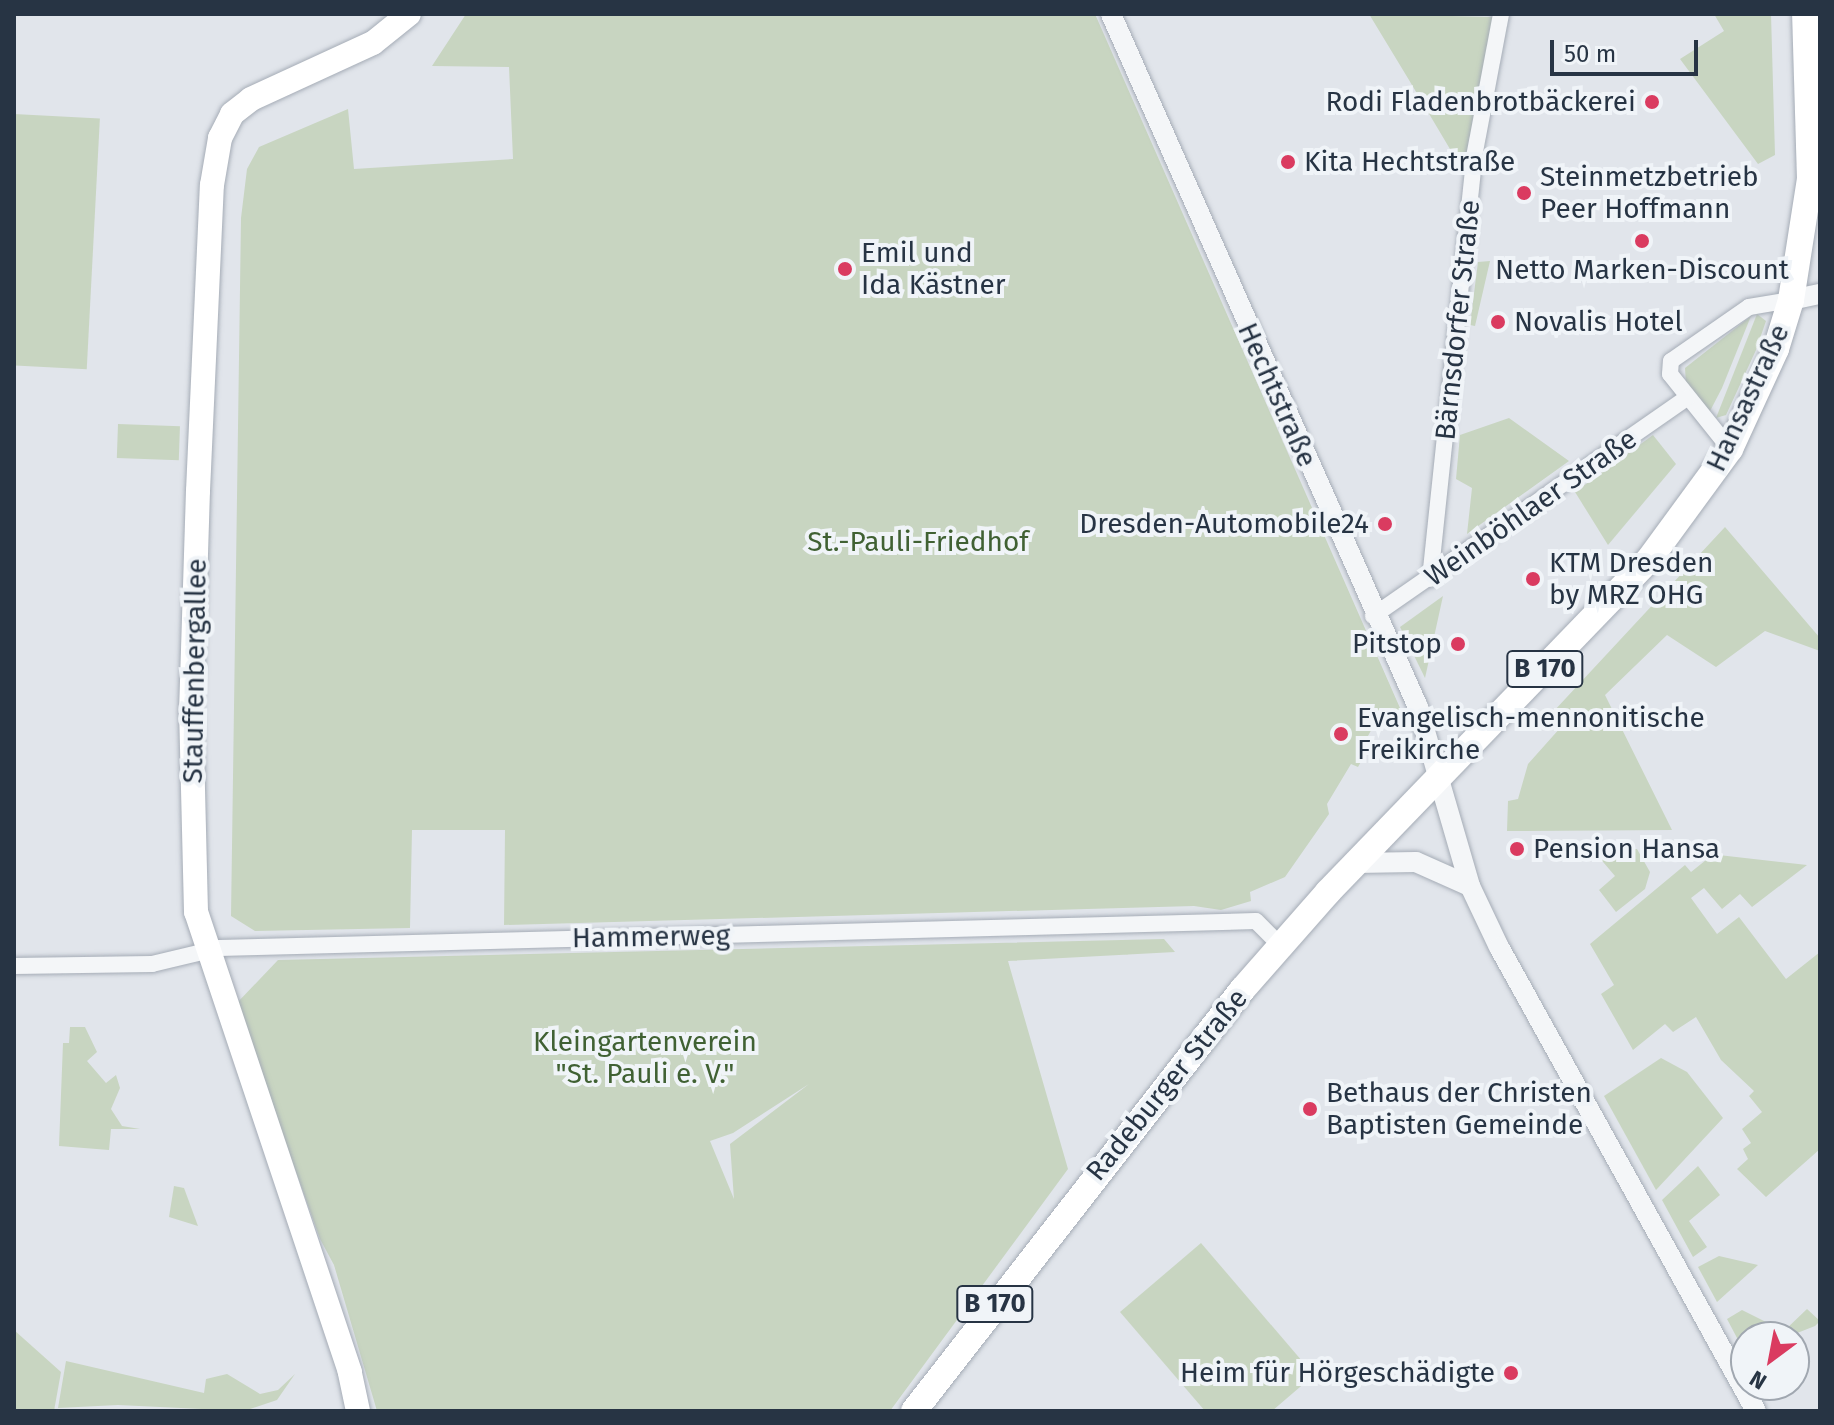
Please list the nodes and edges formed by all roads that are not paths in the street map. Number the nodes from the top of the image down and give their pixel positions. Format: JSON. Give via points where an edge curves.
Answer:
{"nodes":[{"id":1,"x":409,"y":14,"type":"edge"},
{"id":2,"x":1111,"y":14,"type":"edge"},
{"id":3,"x":1501,"y":14,"type":"edge"},
{"id":4,"x":1805,"y":14,"type":"edge"},
{"id":5,"x":1820,"y":294,"type":"edge"},
{"id":6,"x":1791,"y":300,"type":"junction"},
{"id":7,"x":1687,"y":398,"type":"junction"},
{"id":8,"x":1730,"y":449,"type":"junction"},
{"id":9,"x":1430,"y":579,"type":"junction"},
{"id":10,"x":1373,"y":616,"type":"junction"},
{"id":11,"x":1441,"y":777,"type":"junction"},
{"id":12,"x":1356,"y":863,"type":"junction"},
{"id":13,"x":1470,"y":886,"type":"junction"},
{"id":14,"x":1280,"y":945,"type":"junction"},
{"id":15,"x":205,"y":951,"type":"junction"},
{"id":16,"x":14,"y":966,"type":"edge"},
{"id":17,"x":358,"y":1411,"type":"edge"},
{"id":18,"x":914,"y":1411,"type":"edge"},
{"id":19,"x":1756,"y":1411,"type":"edge"}],
"edges":[{"from":1,"to":15,"type":"main road","name":"Stauffenbergallee","via":[[373,43],[251,99],[232,114],[220,138],[212,185],[191,713],[196,912]]},
{"from":2,"to":10,"type":"street","name":"Hechtstraße"},
{"from":3,"to":9,"type":"street","name":"Bärnsdorfer Straße","via":[[1474,157]]},
{"from":4,"to":6,"type":"main road","name":"Hansastraße","number":"B 170","via":[[1810,179]]},
{"from":5,"to":6,"type":"street"},
{"from":6,"to":7,"type":"street","via":[[1749,307],[1671,361],[1670,374]]},
{"from":6,"to":8,"type":"main road","name":"Hansastraße","number":"B 170","via":[[1776,349]]},
{"from":7,"to":8,"type":"street"},
{"from":7,"to":9,"type":"street","name":"Weinböhlaer Straße"},
{"from":8,"to":11,"type":"main road","name":"Hansastraße","number":"B 170","via":[[1648,561]]},
{"from":9,"to":10,"type":"street","name":"Weinböhlaer Straße"},
{"from":10,"to":11,"type":"street","name":"Hechtstraße","via":[[1418,707]]},
{"from":11,"to":12,"type":"main road","name":"Radeburger Straße","number":"B 170"},
{"from":11,"to":13,"type":"street","name":"Hechtstraße"},
{"from":12,"to":13,"type":"street","via":[[1416,862]]},
{"from":12,"to":14,"type":"main road","name":"Radeburger Straße","number":"B 170"},
{"from":13,"to":19,"type":"street","name":"Hechtstraße"},
{"from":14,"to":15,"type":"street","name":"Hammerweg","via":[[1256,921]]},
{"from":14,"to":18,"type":"main road","name":"Radeburger Straße","number":"B 170","via":[[1154,1097]]},
{"from":15,"to":16,"type":"street","name":"Hammerweg","via":[[152,964]]},
{"from":15,"to":17,"type":"main road","name":"Stauffenbergallee","via":[[350,1372]]}]}
